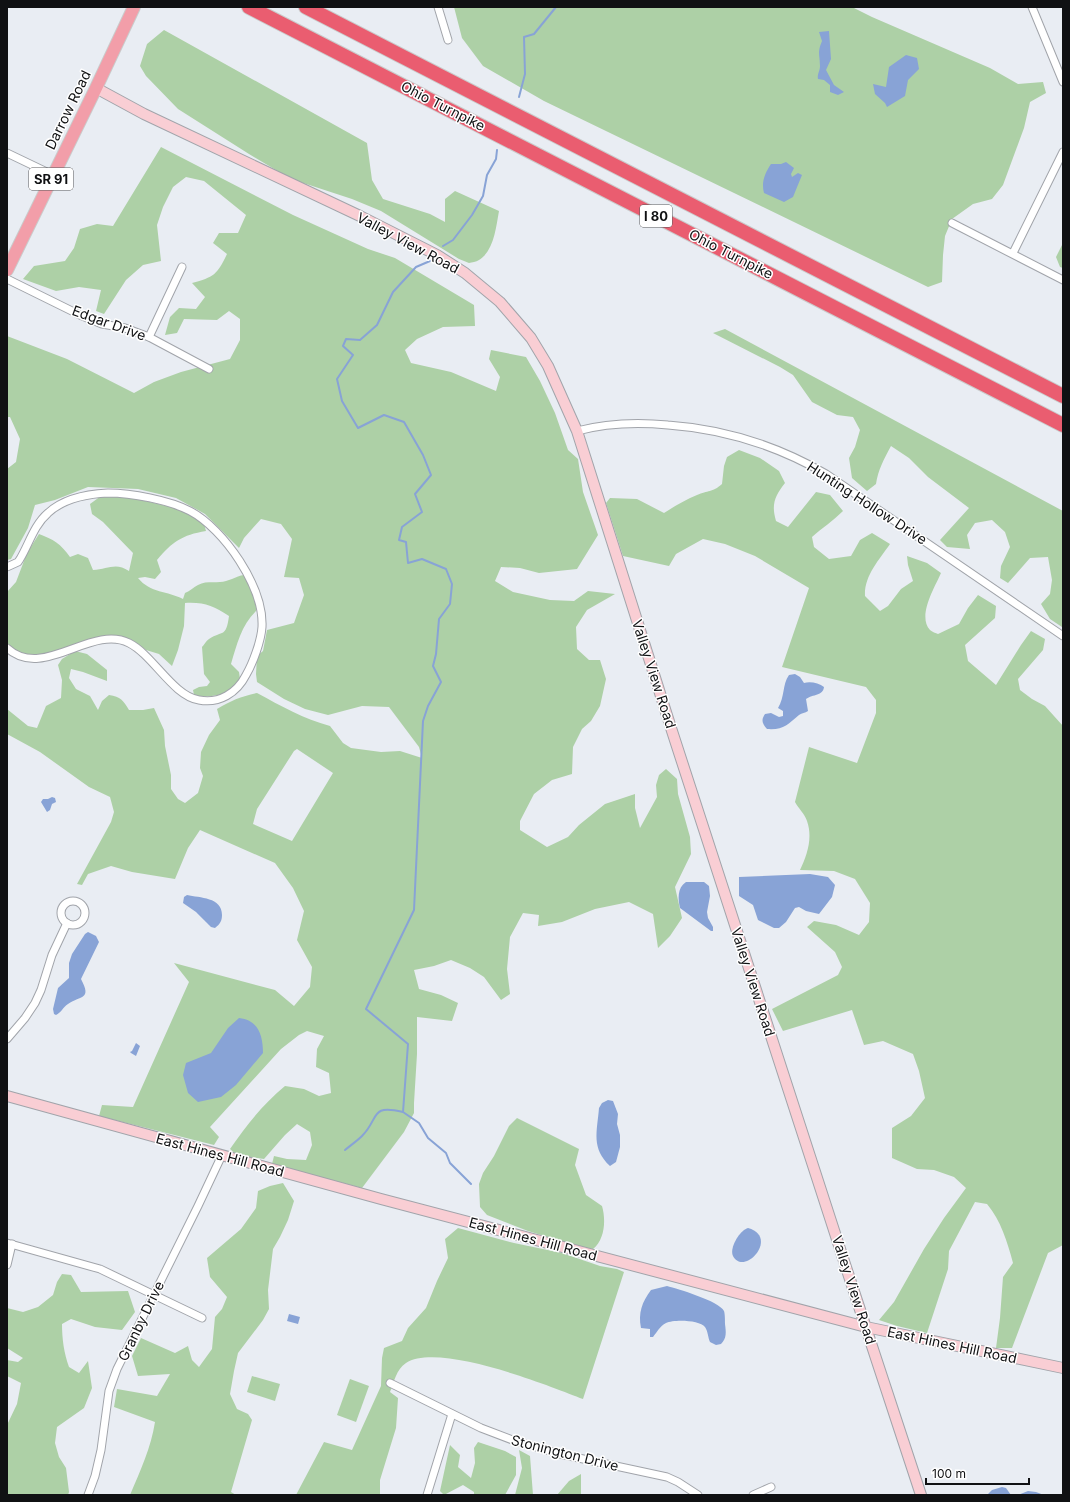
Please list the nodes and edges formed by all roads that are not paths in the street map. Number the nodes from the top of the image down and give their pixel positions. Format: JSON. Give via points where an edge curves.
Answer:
{"nodes":[{"id":1,"x":134,"y":7,"type":"edge"},
{"id":2,"x":249,"y":7,"type":"edge"},
{"id":3,"x":306,"y":7,"type":"edge"},
{"id":4,"x":438,"y":7,"type":"edge"},
{"id":5,"x":1032,"y":7,"type":"edge"},
{"id":6,"x":448,"y":40,"type":"dead end"},
{"id":7,"x":1063,"y":82,"type":"edge"},
{"id":8,"x":96,"y":88,"type":"junction"},
{"id":9,"x":1063,"y":152,"type":"edge"},
{"id":10,"x":7,"y":153,"type":"edge"},
{"id":11,"x":53,"y":175,"type":"junction"},
{"id":12,"x":952,"y":223,"type":"dead end"},
{"id":13,"x":1013,"y":253,"type":"junction"},
{"id":14,"x":182,"y":267,"type":"dead end"},
{"id":15,"x":7,"y":270,"type":"edge"},
{"id":16,"x":7,"y":279,"type":"edge"},
{"id":17,"x":1063,"y":280,"type":"edge"},
{"id":18,"x":149,"y":337,"type":"junction"},
{"id":19,"x":209,"y":369,"type":"dead end"},
{"id":20,"x":1063,"y":396,"type":"edge"},
{"id":21,"x":1063,"y":425,"type":"edge"},
{"id":22,"x":577,"y":430,"type":"junction"},
{"id":23,"x":7,"y":566,"type":"edge"},
{"id":24,"x":1063,"y":636,"type":"edge"},
{"id":25,"x":7,"y":648,"type":"edge"},
{"id":26,"x":67,"y":923,"type":"dead end"},
{"id":27,"x":7,"y":1039,"type":"edge"},
{"id":28,"x":7,"y":1096,"type":"edge"},
{"id":29,"x":222,"y":1156,"type":"junction"},
{"id":30,"x":10,"y":1244,"type":"edge"},
{"id":31,"x":7,"y":1266,"type":"edge"},
{"id":32,"x":154,"y":1294,"type":"junction"},
{"id":33,"x":202,"y":1318,"type":"dead end"},
{"id":34,"x":866,"y":1327,"type":"junction"},
{"id":35,"x":1063,"y":1368,"type":"edge"},
{"id":36,"x":390,"y":1383,"type":"dead end"},
{"id":37,"x":452,"y":1414,"type":"junction"},
{"id":38,"x":770,"y":1487,"type":"dead end"},
{"id":39,"x":88,"y":1495,"type":"edge"},
{"id":40,"x":427,"y":1495,"type":"edge"},
{"id":41,"x":698,"y":1495,"type":"edge"},
{"id":42,"x":753,"y":1495,"type":"edge"},
{"id":43,"x":921,"y":1495,"type":"edge"}],
"edges":[{"from":1,"to":8,"type":"main road","name":"Darrow Road","number":"SR 91"},
{"from":2,"to":21,"type":"highway","name":"Ohio Turnpike","number":"I 80"},
{"from":3,"to":20,"type":"highway","name":"Ohio Turnpike","number":"I 80"},
{"from":4,"to":6,"type":"street"},
{"from":5,"to":7,"type":"street"},
{"from":8,"to":11,"type":"main road","name":"Darrow Road","number":"SR 91"},
{"from":8,"to":22,"type":"main road","name":"Valley View Road","via":[[144,114],[360,216],[465,273],[500,302],[531,338],[548,366]]},
{"from":9,"to":13,"type":"street"},
{"from":10,"to":11,"type":"street"},
{"from":11,"to":15,"type":"main road","name":"Darrow Road","number":"SR 91"},
{"from":12,"to":13,"type":"street"},
{"from":13,"to":17,"type":"street"},
{"from":14,"to":18,"type":"street"},
{"from":16,"to":18,"type":"street","name":"Edgar Drive","via":[[102,324],[125,328]]},
{"from":18,"to":19,"type":"street","name":"Edgar Drive"},
{"from":22,"to":24,"type":"street","name":"Hunting Hollow Drive","via":[[602,425],[640,423],[691,427],[732,434],[776,449],[826,474]]},
{"from":22,"to":34,"type":"main road","name":"Valley View Road"},
{"from":23,"to":25,"type":"street","via":[[20,559],[38,524],[56,506],[78,497],[101,493],[126,493],[146,497],[182,506],[217,533],[236,556],[248,577],[259,604],[262,626],[254,657],[245,677],[234,691],[215,700],[200,700],[184,694],[138,648],[119,640],[100,640],[29,659]]},
{"from":26,"to":27,"type":"street","via":[[52,955],[36,1003]]},
{"from":28,"to":29,"type":"main road","name":"East Hines Hill Road"},
{"from":29,"to":32,"type":"street","name":"Granby Drive"},
{"from":29,"to":34,"type":"main road","name":"East Hines Hill Road"},
{"from":30,"to":31,"type":"street"},
{"from":30,"to":32,"type":"street","via":[[100,1269]]},
{"from":32,"to":33,"type":"street"},
{"from":32,"to":39,"type":"street","name":"Granby Drive","via":[[117,1369],[109,1391],[101,1450]]},
{"from":34,"to":35,"type":"main road","name":"East Hines Hill Road"},
{"from":34,"to":43,"type":"main road","name":"Valley View Road"},
{"from":36,"to":37,"type":"street","name":"Stonington Drive"},
{"from":37,"to":40,"type":"street"},
{"from":37,"to":41,"type":"street","name":"Stonington Drive","via":[[499,1436],[530,1446],[667,1477]]},
{"from":38,"to":42,"type":"street"}]}
